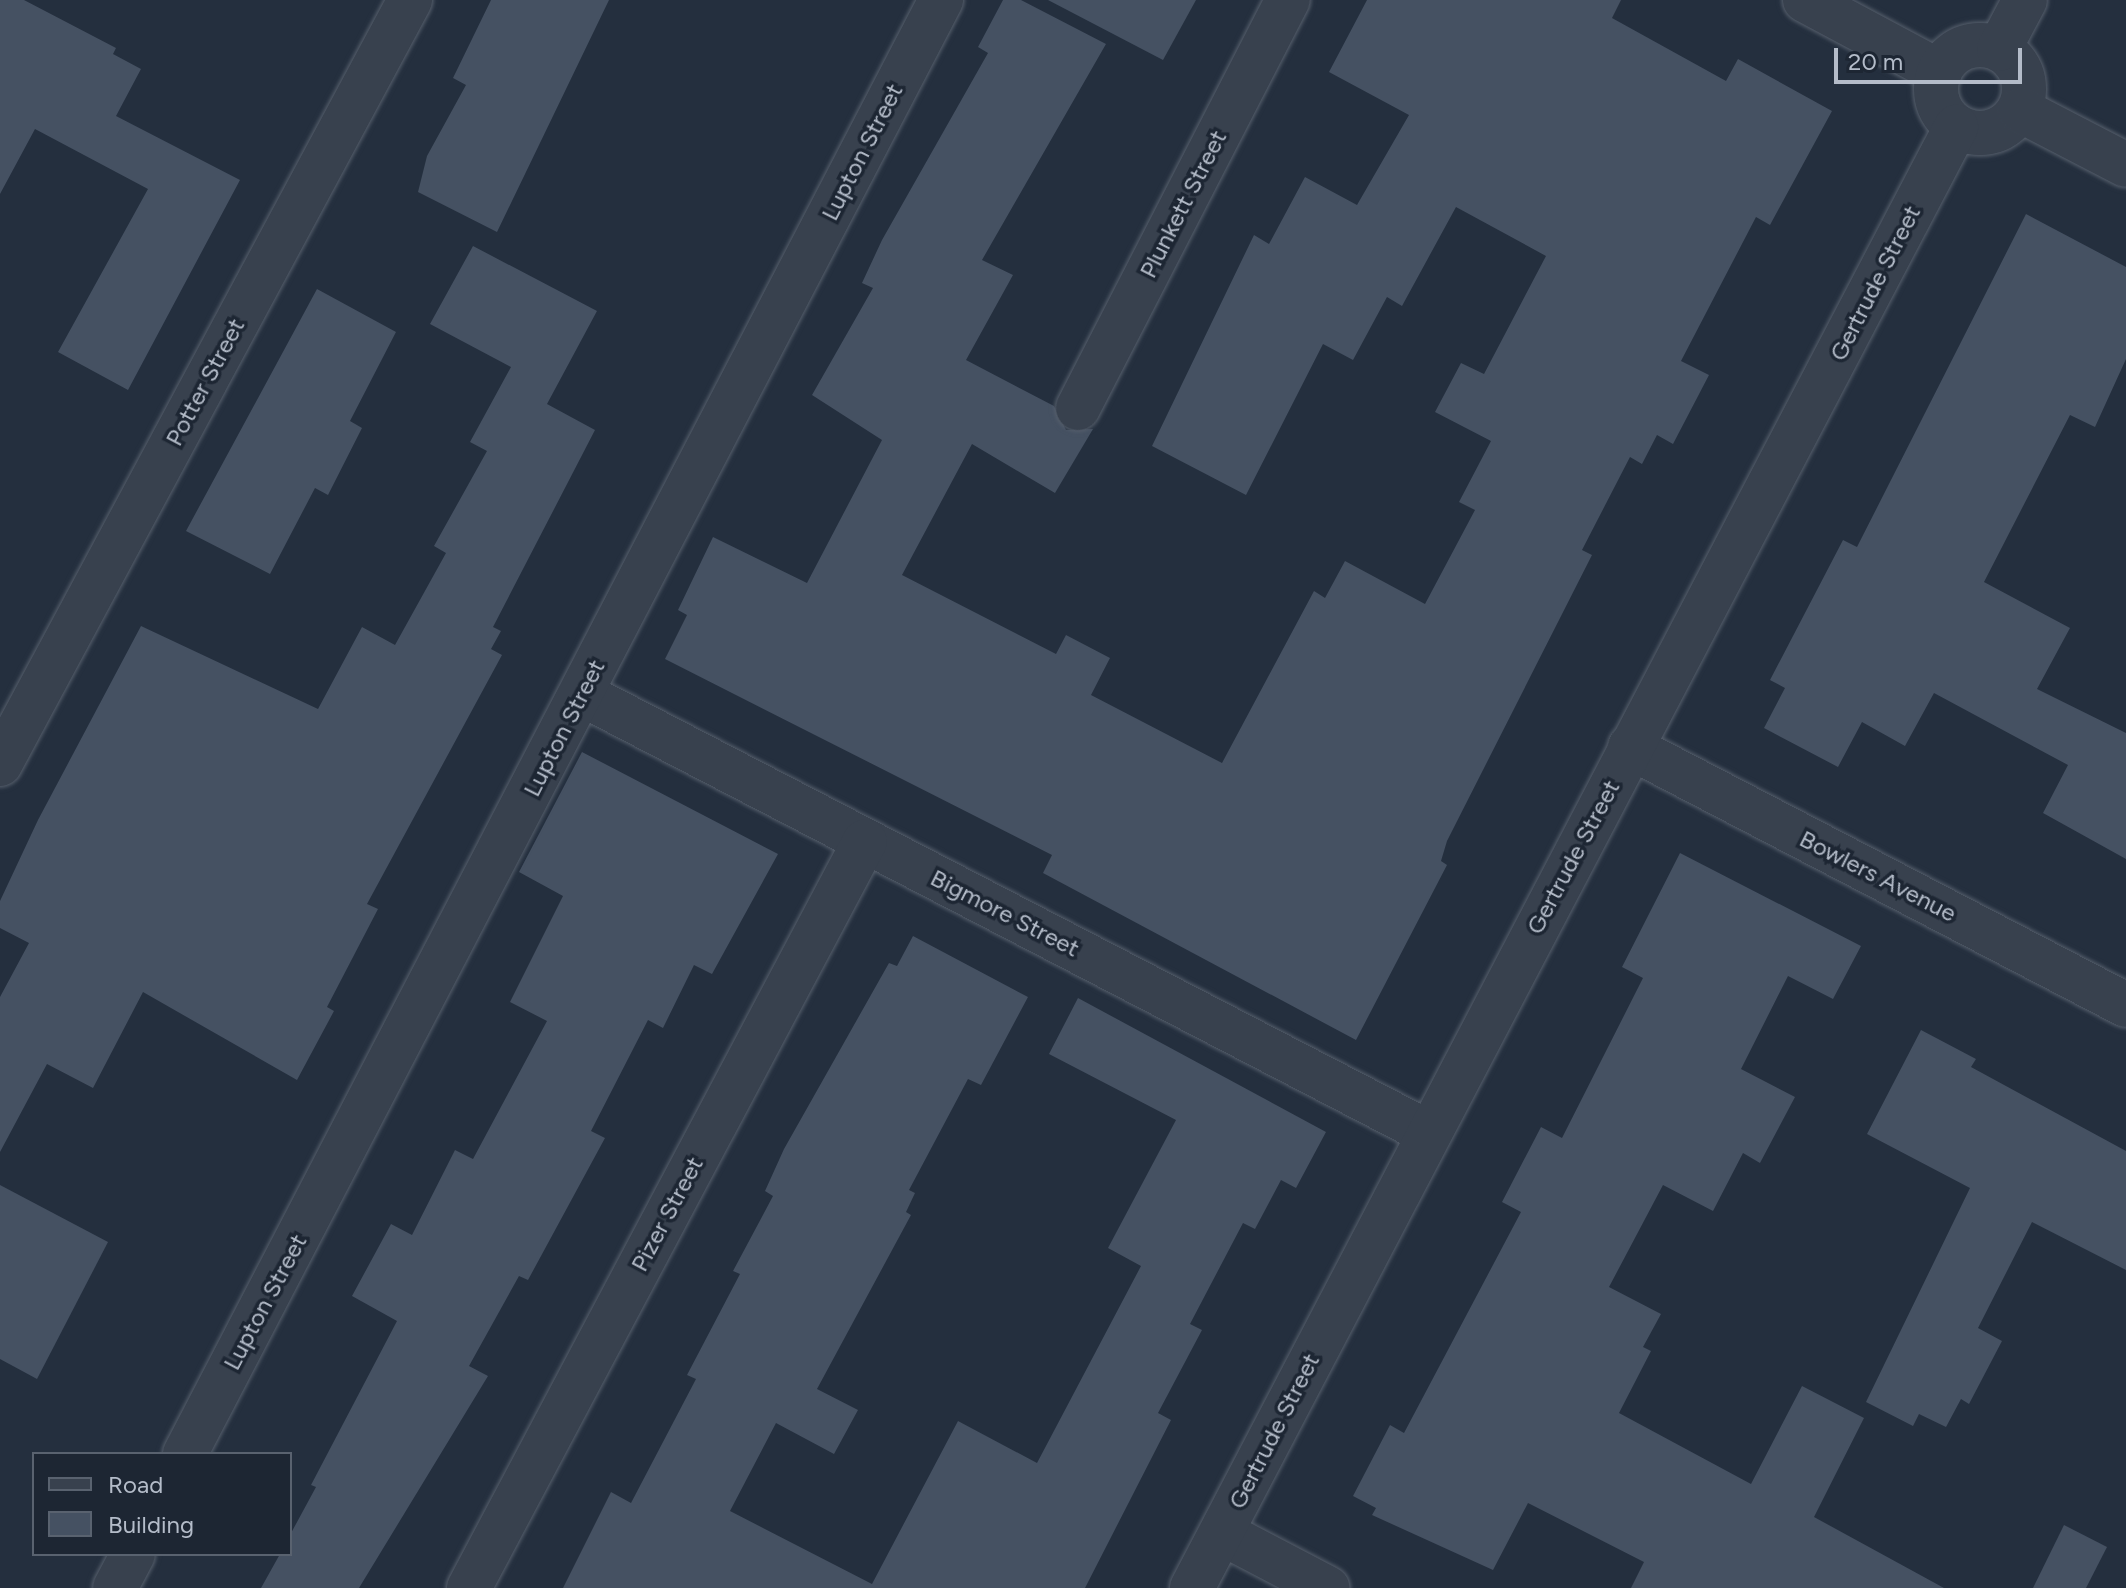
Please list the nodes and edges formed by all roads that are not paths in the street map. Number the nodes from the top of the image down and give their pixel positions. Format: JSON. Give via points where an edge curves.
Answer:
{"nodes":[{"id":1,"x":410,"y":0,"type":"edge"},
{"id":2,"x":941,"y":0,"type":"edge"},
{"id":3,"x":1288,"y":0,"type":"edge"},
{"id":4,"x":1805,"y":0,"type":"edge"},
{"id":5,"x":2025,"y":0,"type":"edge"},
{"id":6,"x":1999,"y":49,"type":"junction"},
{"id":7,"x":1940,"y":72,"type":"junction"},
{"id":8,"x":2020,"y":110,"type":"junction"},
{"id":9,"x":1956,"y":127,"type":"junction"},
{"id":10,"x":2126,"y":165,"type":"edge"},
{"id":11,"x":1078,"y":408,"type":"dead end"},
{"id":12,"x":582,"y":694,"type":"junction"},
{"id":13,"x":1630,"y":747,"type":"junction"},
{"id":14,"x":0,"y":764,"type":"edge"},
{"id":15,"x":865,"y":841,"type":"junction"},
{"id":16,"x":2126,"y":1005,"type":"edge"},
{"id":17,"x":1427,"y":1132,"type":"junction"},
{"id":18,"x":186,"y":1452,"type":"edge"},
{"id":19,"x":1222,"y":1533,"type":"junction"},
{"id":20,"x":132,"y":1556,"type":"edge"},
{"id":21,"x":115,"y":1588,"type":"edge"},
{"id":22,"x":469,"y":1588,"type":"edge"},
{"id":23,"x":1192,"y":1588,"type":"edge"},
{"id":24,"x":1327,"y":1588,"type":"edge"}],
"edges":[{"from":1,"to":14,"type":"street","name":"Potter Street"},
{"from":2,"to":12,"type":"street","name":"Lupton Street"},
{"from":3,"to":11,"type":"street","name":"Plunkett Street"},
{"from":4,"to":7,"type":"street"},
{"from":5,"to":6,"type":"street"},
{"from":6,"to":7,"type":"street","via":[[1971,46]]},
{"from":6,"to":8,"type":"street","via":[[2020,69]]},
{"from":7,"to":9,"type":"street","via":[[1937,96]]},
{"from":8,"to":9,"type":"street","via":[[1999,130]]},
{"from":8,"to":10,"type":"street"},
{"from":9,"to":13,"type":"street","name":"Gertrude Street"},
{"from":12,"to":15,"type":"street","name":"Bigmore Street"},
{"from":12,"to":18,"type":"street","name":"Lupton Street"},
{"from":13,"to":16,"type":"street","name":"Bowlers Avenue"},
{"from":13,"to":17,"type":"street","name":"Gertrude Street"},
{"from":15,"to":17,"type":"street","name":"Bigmore Street"},
{"from":15,"to":22,"type":"street","name":"Pizer Street"},
{"from":17,"to":19,"type":"street","name":"Gertrude Street"},
{"from":19,"to":23,"type":"street","name":"Gertrude Street"},
{"from":19,"to":24,"type":"street"},
{"from":20,"to":21,"type":"street"}]}
